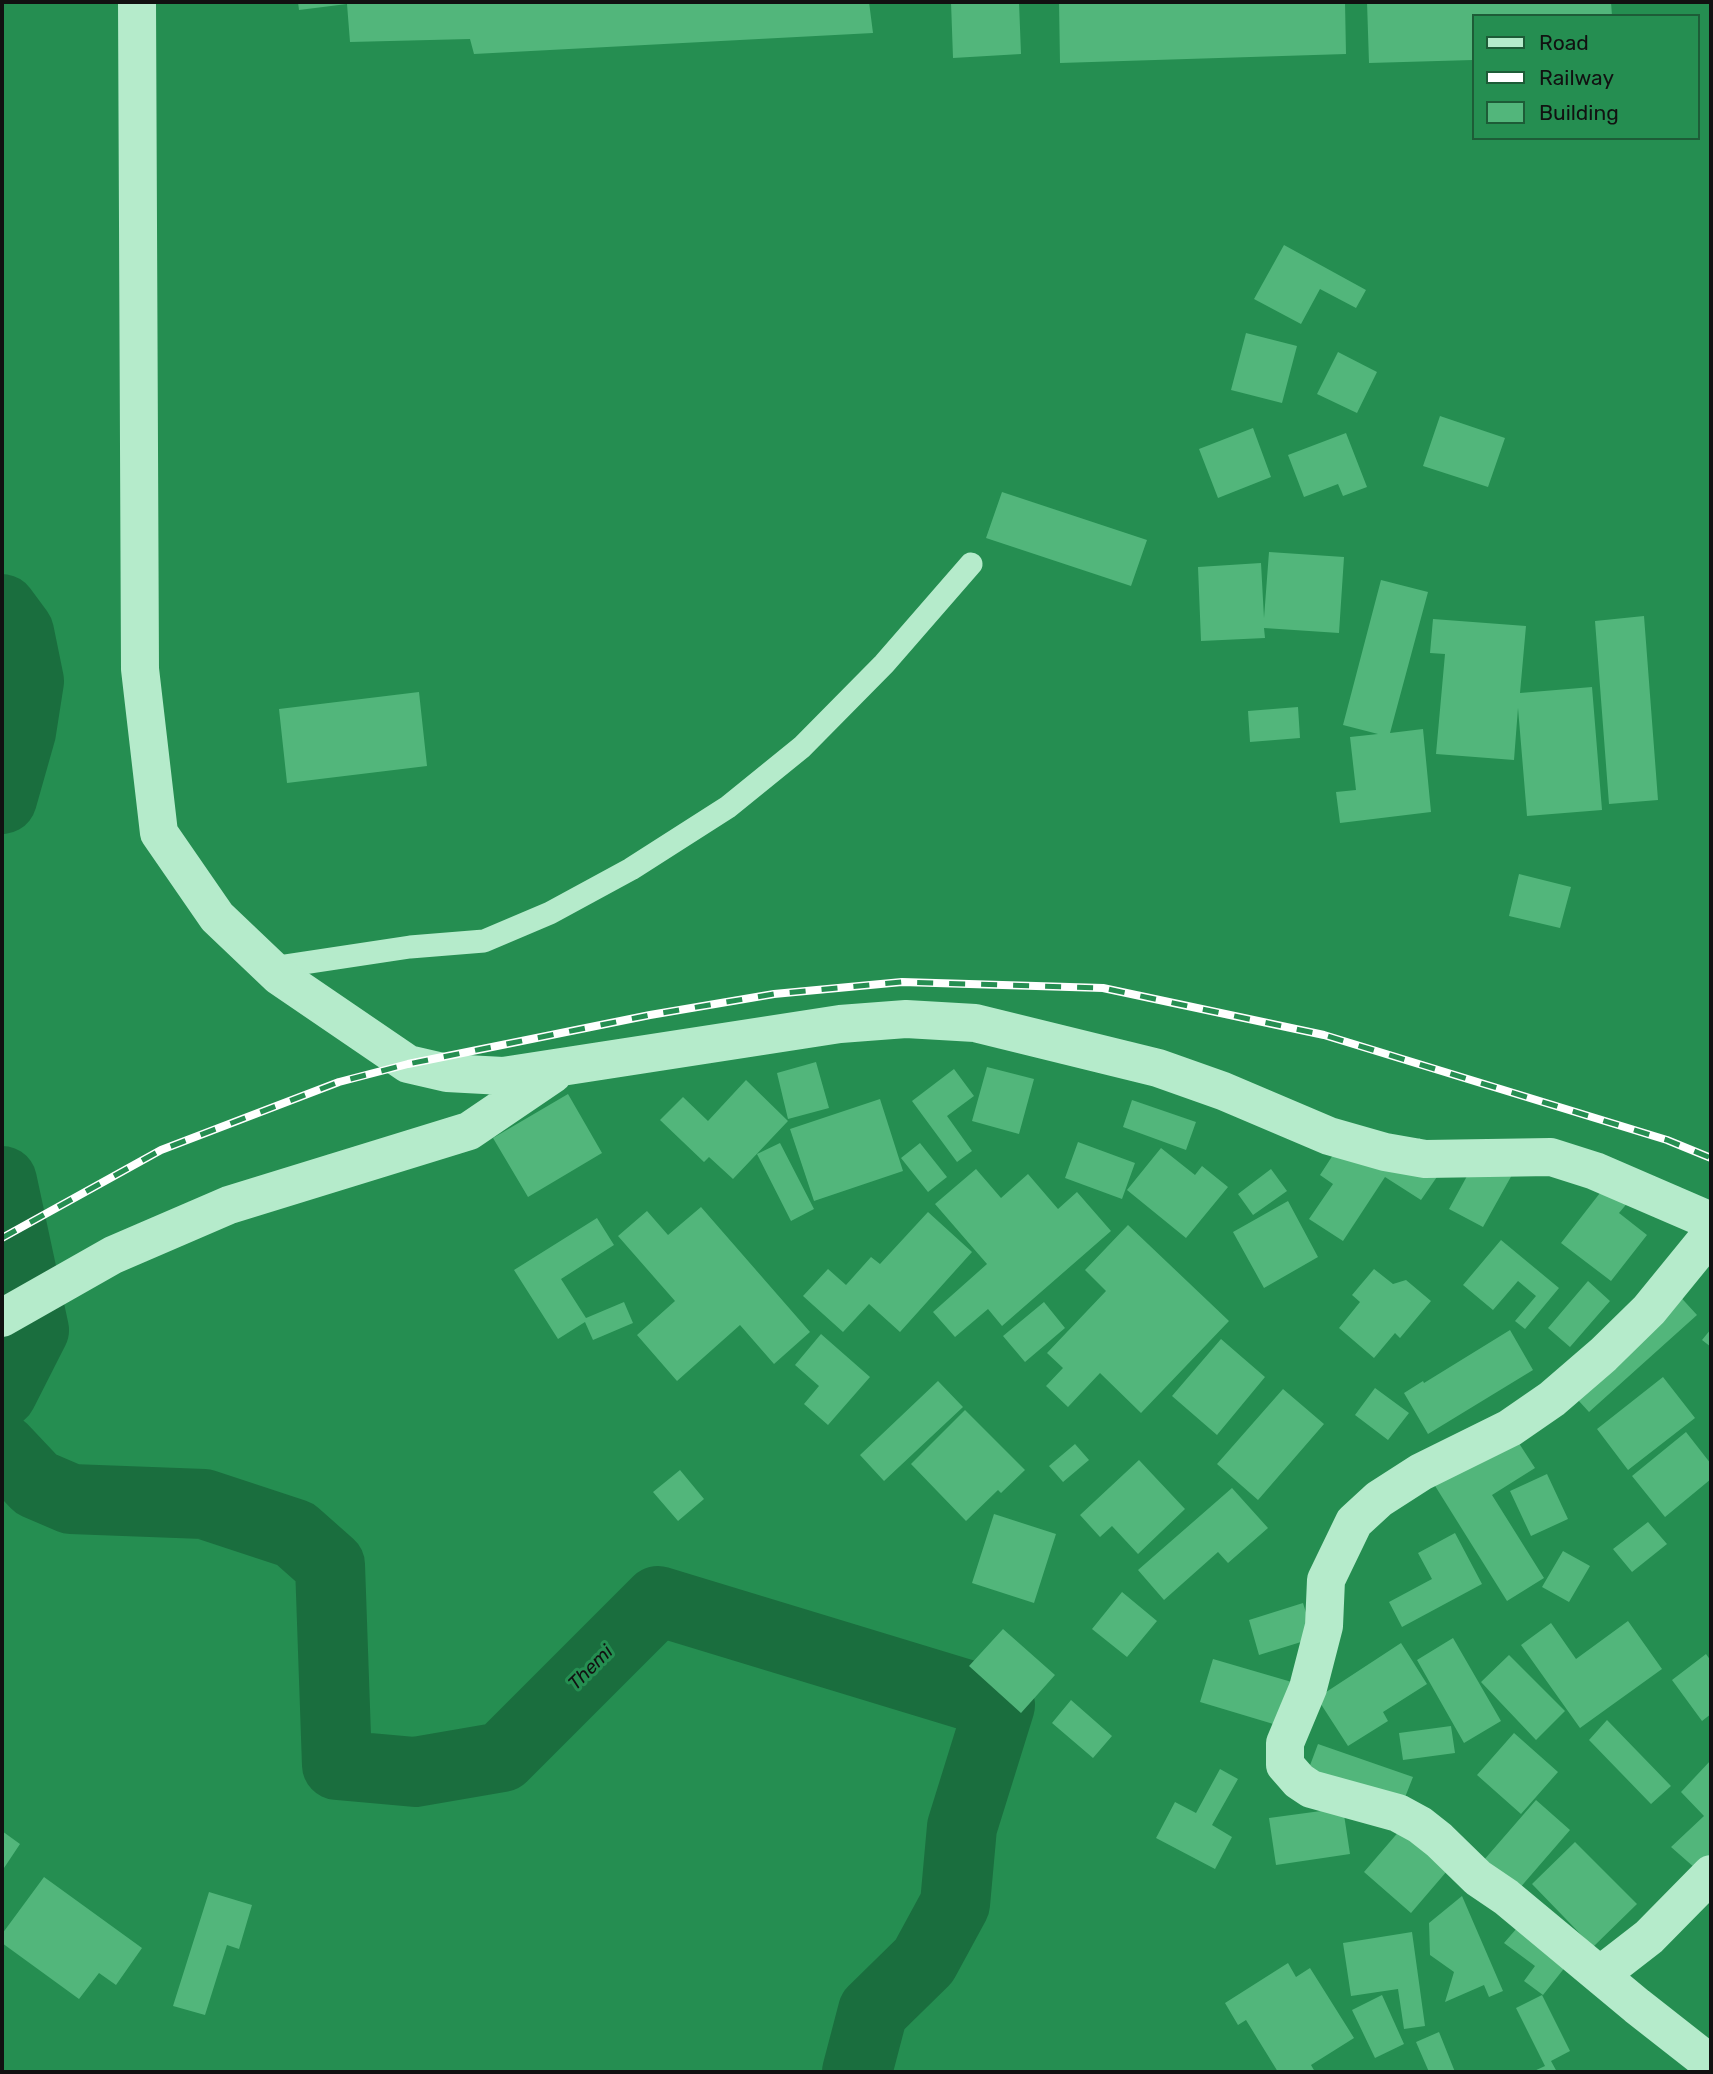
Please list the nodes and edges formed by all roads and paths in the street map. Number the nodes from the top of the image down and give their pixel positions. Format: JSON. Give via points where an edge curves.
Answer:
{"nodes":[{"id":1,"x":137,"y":2,"type":"edge"},
{"id":2,"x":971,"y":564,"type":"dead end"},
{"id":3,"x":271,"y":968,"type":"junction"},
{"id":4,"x":559,"y":1069,"type":"junction"},
{"id":5,"x":1711,"y":1221,"type":"edge"},
{"id":6,"x":1711,"y":1234,"type":"edge"},
{"id":7,"x":2,"y":1318,"type":"edge"},
{"id":8,"x":1711,"y":1874,"type":"edge"},
{"id":9,"x":1600,"y":1975,"type":"junction"},
{"id":10,"x":1711,"y":2064,"type":"edge"}],
"edges":[{"from":1,"to":3,"type":"street","via":[[140,669],[159,833],[217,917]]},
{"from":2,"to":3,"type":"lane","via":[[884,664],[802,747],[728,807],[631,869],[550,913],[484,941]]},
{"from":3,"to":4,"type":"street","via":[[408,1064],[447,1073],[503,1076]]},
{"from":4,"to":5,"type":"street","via":[[840,1024],[906,1019],[975,1023],[1158,1068],[1329,1136],[1385,1152],[1425,1159],[1551,1157]]},
{"from":4,"to":7,"type":"street","via":[[469,1131],[229,1205],[113,1255]]},
{"from":6,"to":9,"type":"street","via":[[1649,1310],[1552,1399],[1510,1427],[1410,1479],[1354,1522],[1326,1580],[1324,1626],[1308,1688],[1285,1743],[1285,1765],[1299,1781],[1311,1789],[1398,1813],[1420,1825],[1478,1878]]},
{"from":8,"to":9,"type":"street","via":[[1648,1937]]},
{"from":9,"to":10,"type":"street"}]}
